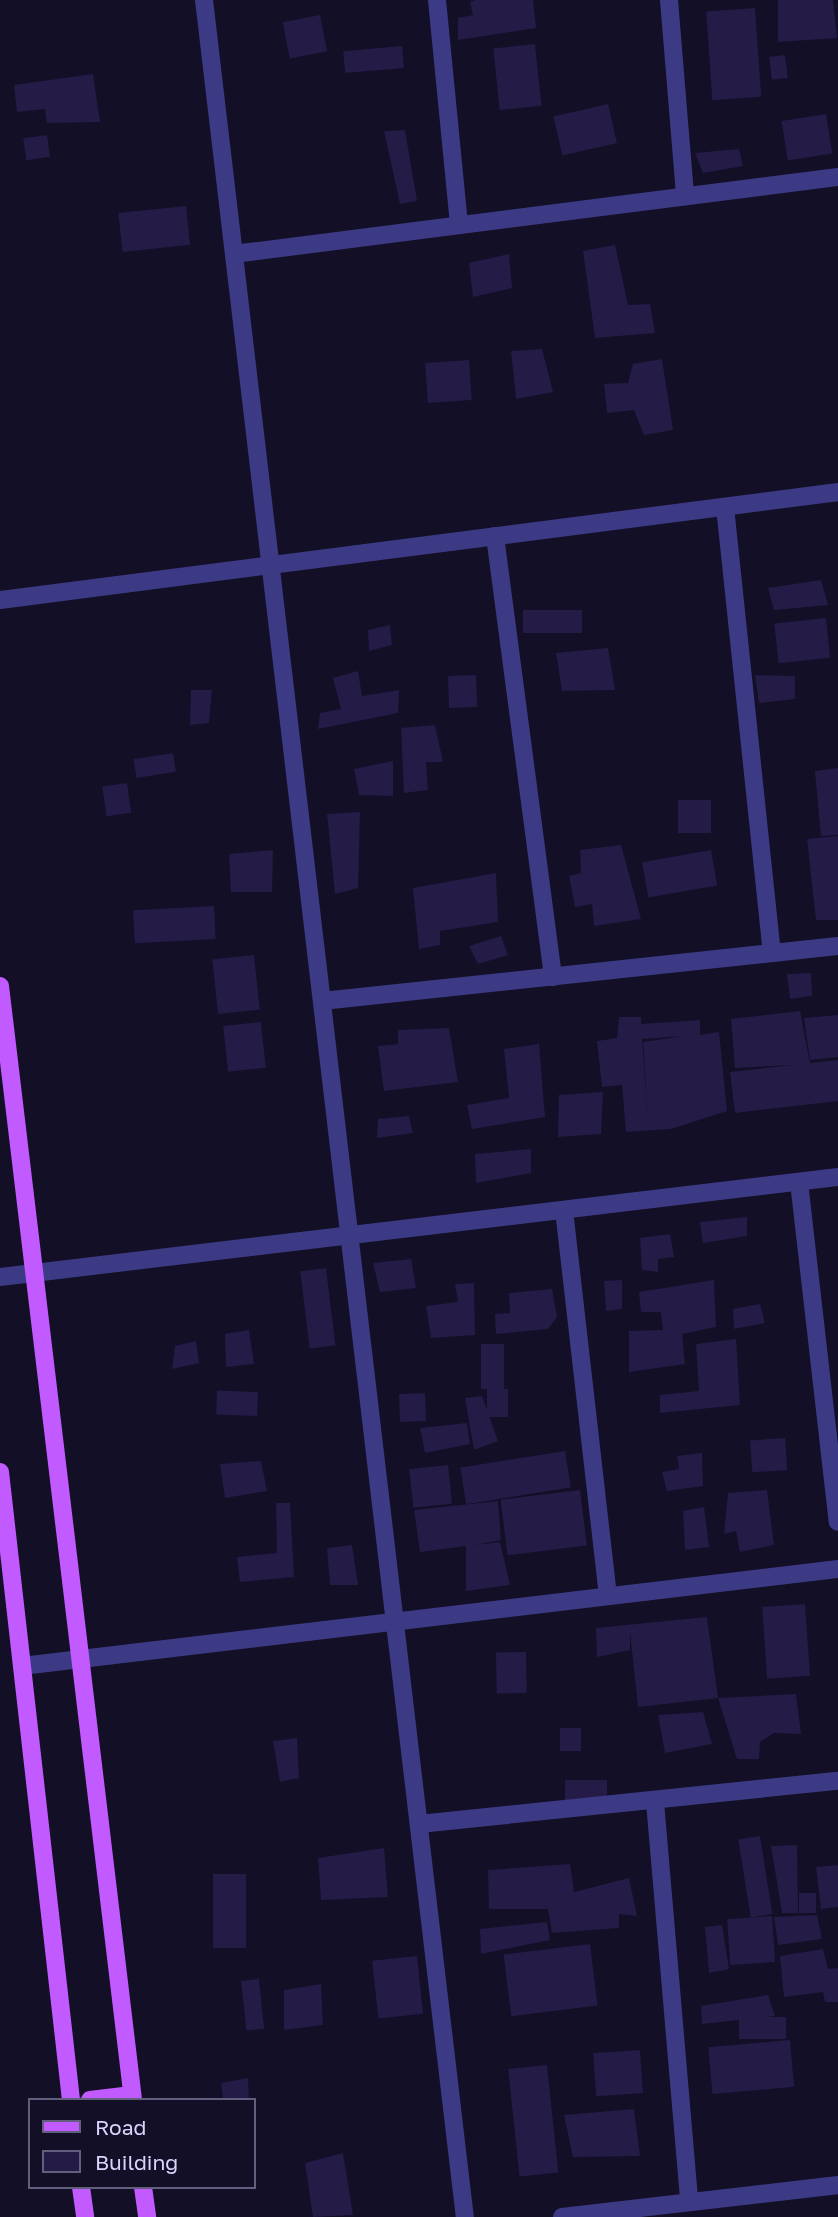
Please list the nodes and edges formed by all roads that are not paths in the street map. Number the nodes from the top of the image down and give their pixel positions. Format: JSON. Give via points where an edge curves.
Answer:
{"nodes":[{"id":1,"x":204,"y":0,"type":"edge"},
{"id":2,"x":437,"y":0,"type":"edge"},
{"id":3,"x":669,"y":0,"type":"edge"},
{"id":4,"x":838,"y":177,"type":"edge"},
{"id":5,"x":685,"y":196,"type":"junction"},
{"id":6,"x":460,"y":225,"type":"junction"},
{"id":7,"x":234,"y":254,"type":"junction"},
{"id":8,"x":838,"y":492,"type":"edge"},
{"id":9,"x":725,"y":507,"type":"junction"},
{"id":10,"x":495,"y":536,"type":"junction"},
{"id":11,"x":271,"y":565,"type":"junction"},
{"id":12,"x":0,"y":600,"type":"edge"},
{"id":13,"x":838,"y":946,"type":"edge"},
{"id":14,"x":772,"y":953,"type":"junction"},
{"id":15,"x":553,"y":978,"type":"junction"},
{"id":16,"x":0,"y":986,"type":"edge"},
{"id":17,"x":322,"y":1001,"type":"junction"},
{"id":18,"x":838,"y":1177,"type":"edge"},
{"id":19,"x":799,"y":1182,"type":"junction"},
{"id":20,"x":564,"y":1210,"type":"junction"},
{"id":21,"x":350,"y":1235,"type":"junction"},
{"id":22,"x":37,"y":1273,"type":"junction"},
{"id":23,"x":0,"y":1277,"type":"edge"},
{"id":24,"x":0,"y":1472,"type":"edge"},
{"id":25,"x":838,"y":1522,"type":"edge"},
{"id":26,"x":838,"y":1569,"type":"edge"},
{"id":27,"x":608,"y":1596,"type":"junction"},
{"id":28,"x":395,"y":1622,"type":"junction"},
{"id":29,"x":83,"y":1659,"type":"junction"},
{"id":30,"x":22,"y":1666,"type":"junction"},
{"id":31,"x":838,"y":1781,"type":"edge"},
{"id":32,"x":655,"y":1802,"type":"junction"},
{"id":33,"x":419,"y":1824,"type":"junction"},
{"id":34,"x":71,"y":2098,"type":"edge"},
{"id":35,"x":132,"y":2098,"type":"edge"},
{"id":36,"x":838,"y":2185,"type":"edge"},
{"id":37,"x":81,"y":2189,"type":"edge"},
{"id":38,"x":143,"y":2189,"type":"edge"},
{"id":39,"x":689,"y":2202,"type":"junction"},
{"id":40,"x":85,"y":2217,"type":"edge"},
{"id":41,"x":147,"y":2217,"type":"edge"},
{"id":42,"x":465,"y":2217,"type":"edge"},
{"id":43,"x":562,"y":2217,"type":"edge"}],
"edges":[{"from":1,"to":7,"type":"street"},
{"from":2,"to":6,"type":"street"},
{"from":3,"to":5,"type":"street"},
{"from":4,"to":5,"type":"street"},
{"from":5,"to":6,"type":"street"},
{"from":6,"to":7,"type":"street"},
{"from":7,"to":11,"type":"street"},
{"from":8,"to":9,"type":"street"},
{"from":9,"to":10,"type":"street"},
{"from":9,"to":14,"type":"street"},
{"from":10,"to":11,"type":"street"},
{"from":10,"to":15,"type":"street"},
{"from":11,"to":12,"type":"street"},
{"from":11,"to":17,"type":"street"},
{"from":13,"to":14,"type":"street"},
{"from":14,"to":15,"type":"street"},
{"from":15,"to":17,"type":"street"},
{"from":16,"to":22,"type":"main road"},
{"from":17,"to":21,"type":"street"},
{"from":18,"to":19,"type":"street"},
{"from":19,"to":20,"type":"street"},
{"from":19,"to":25,"type":"street"},
{"from":20,"to":21,"type":"street"},
{"from":20,"to":27,"type":"street"},
{"from":21,"to":22,"type":"street"},
{"from":21,"to":28,"type":"street"},
{"from":22,"to":23,"type":"street"},
{"from":22,"to":29,"type":"main road"},
{"from":24,"to":30,"type":"main road"},
{"from":26,"to":27,"type":"street"},
{"from":27,"to":28,"type":"street"},
{"from":28,"to":29,"type":"street"},
{"from":28,"to":33,"type":"street"},
{"from":29,"to":30,"type":"street"},
{"from":29,"to":35,"type":"main road"},
{"from":30,"to":34,"type":"main road"},
{"from":31,"to":32,"type":"street"},
{"from":32,"to":33,"type":"street"},
{"from":32,"to":39,"type":"street"},
{"from":33,"to":42,"type":"street"},
{"from":36,"to":39,"type":"street"},
{"from":37,"to":40,"type":"main road"},
{"from":38,"to":41,"type":"main road"},
{"from":39,"to":43,"type":"street"}]}
